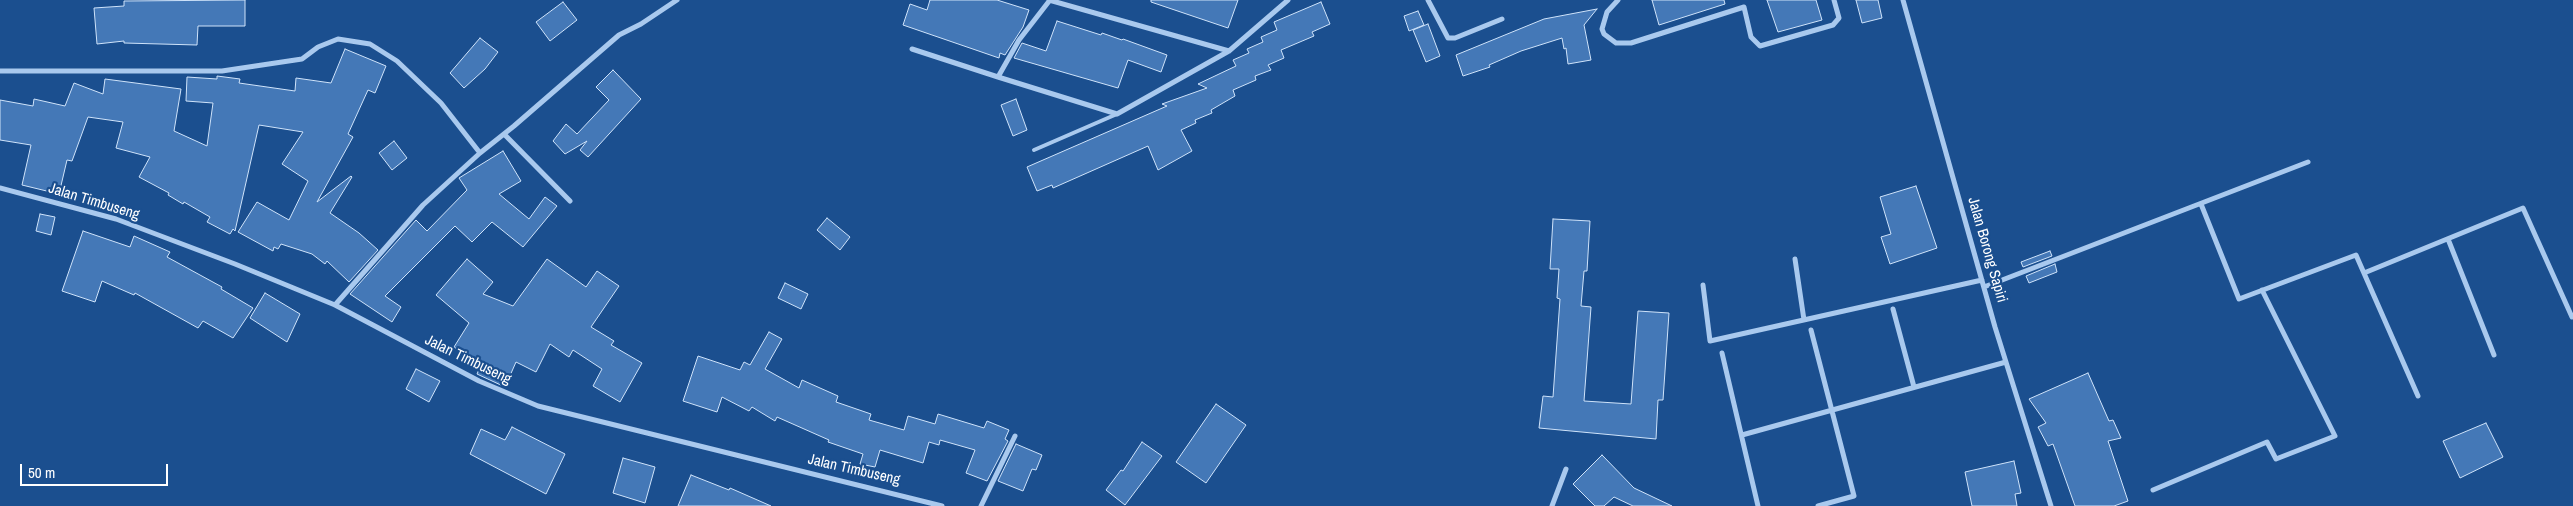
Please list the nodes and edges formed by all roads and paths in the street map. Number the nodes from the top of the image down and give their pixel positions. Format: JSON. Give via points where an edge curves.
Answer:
{"nodes":[{"id":1,"x":677,"y":0,"type":"edge"},
{"id":2,"x":1049,"y":0,"type":"edge"},
{"id":3,"x":1288,"y":0,"type":"edge"},
{"id":4,"x":1428,"y":0,"type":"edge"},
{"id":5,"x":1618,"y":0,"type":"edge"},
{"id":6,"x":1742,"y":0,"type":"edge"},
{"id":7,"x":1834,"y":0,"type":"edge"},
{"id":8,"x":1903,"y":0,"type":"edge"},
{"id":9,"x":1067,"y":2,"type":"edge"},
{"id":10,"x":1744,"y":7,"type":"junction"},
{"id":11,"x":1502,"y":19,"type":"dead end"},
{"id":12,"x":912,"y":49,"type":"dead end"},
{"id":13,"x":1229,"y":52,"type":"junction"},
{"id":14,"x":0,"y":71,"type":"edge"},
{"id":15,"x":998,"y":77,"type":"junction"},
{"id":16,"x":1117,"y":114,"type":"junction"},
{"id":17,"x":504,"y":134,"type":"junction"},
{"id":18,"x":1034,"y":150,"type":"dead end"},
{"id":19,"x":480,"y":153,"type":"junction"},
{"id":20,"x":2308,"y":162,"type":"dead end"},
{"id":21,"x":0,"y":188,"type":"edge"},
{"id":22,"x":570,"y":201,"type":"dead end"},
{"id":23,"x":2201,"y":204,"type":"junction"},
{"id":24,"x":2448,"y":239,"type":"junction"},
{"id":25,"x":1796,"y":259,"type":"dead end"},
{"id":26,"x":2364,"y":273,"type":"junction"},
{"id":27,"x":1982,"y":280,"type":"junction"},
{"id":28,"x":1703,"y":285,"type":"dead end"},
{"id":29,"x":1984,"y":287,"type":"junction"},
{"id":30,"x":2262,"y":290,"type":"junction"},
{"id":31,"x":335,"y":306,"type":"junction"},
{"id":32,"x":1893,"y":309,"type":"dead end"},
{"id":33,"x":2572,"y":317,"type":"edge"},
{"id":34,"x":1804,"y":320,"type":"junction"},
{"id":35,"x":1812,"y":330,"type":"dead end"},
{"id":36,"x":1722,"y":353,"type":"dead end"},
{"id":37,"x":2494,"y":355,"type":"dead end"},
{"id":38,"x":2006,"y":362,"type":"junction"},
{"id":39,"x":1914,"y":388,"type":"junction"},
{"id":40,"x":2418,"y":396,"type":"dead end"},
{"id":41,"x":1831,"y":410,"type":"junction"},
{"id":42,"x":1742,"y":435,"type":"junction"},
{"id":43,"x":1016,"y":436,"type":"dead end"},
{"id":44,"x":1566,"y":468,"type":"dead end"},
{"id":45,"x":2153,"y":490,"type":"dead end"},
{"id":46,"x":942,"y":506,"type":"edge"},
{"id":47,"x":981,"y":506,"type":"edge"},
{"id":48,"x":1552,"y":506,"type":"edge"},
{"id":49,"x":1758,"y":506,"type":"edge"},
{"id":50,"x":1818,"y":506,"type":"edge"},
{"id":51,"x":2051,"y":506,"type":"edge"}],
"edges":[{"from":1,"to":17,"type":"street","via":[[619,35]]},
{"from":2,"to":9,"type":"street"},
{"from":2,"to":15,"type":"street","via":[[1019,40]]},
{"from":3,"to":13,"type":"street"},
{"from":4,"to":11,"type":"street","via":[[1448,38]]},
{"from":5,"to":10,"type":"street","via":[[1607,12],[1602,28],[1611,40],[1621,44]]},
{"from":6,"to":10,"type":"street"},
{"from":7,"to":10,"type":"street","via":[[1839,18],[1833,25],[1764,46],[1750,38]]},
{"from":8,"to":27,"type":"street","name":"Jalan Borong Sapiri"},
{"from":9,"to":13,"type":"street"},
{"from":12,"to":15,"type":"street"},
{"from":13,"to":16,"type":"street"},
{"from":14,"to":19,"type":"street","via":[[222,71],[302,59],[318,47],[338,39],[352,40],[370,44],[397,61],[441,102]]},
{"from":15,"to":16,"type":"street"},
{"from":16,"to":18,"type":"lane"},
{"from":17,"to":19,"type":"street"},
{"from":17,"to":22,"type":"street"},
{"from":19,"to":31,"type":"street","via":[[423,206]]},
{"from":20,"to":23,"type":"street"},
{"from":21,"to":31,"type":"street","name":"Jalan Timbuseng","via":[[116,219]]},
{"from":23,"to":29,"type":"street"},
{"from":23,"to":30,"type":"street","via":[[2238,300]]},
{"from":24,"to":26,"type":"street"},
{"from":24,"to":33,"type":"street","via":[[2523,208]]},
{"from":24,"to":37,"type":"street"},
{"from":25,"to":34,"type":"street"},
{"from":26,"to":30,"type":"street","via":[[2356,255]]},
{"from":26,"to":40,"type":"street"},
{"from":27,"to":29,"type":"street","name":"Jalan Borong Sapiri"},
{"from":27,"to":34,"type":"street"},
{"from":28,"to":34,"type":"street","via":[[1710,341]]},
{"from":29,"to":38,"type":"street","name":"Jalan Borong Sapiri"},
{"from":30,"to":45,"type":"street","via":[[2335,436],[2276,459],[2267,442]]},
{"from":31,"to":46,"type":"street","name":"Jalan Timbuseng","via":[[478,380],[538,406]]},
{"from":32,"to":39,"type":"street"},
{"from":35,"to":41,"type":"street"},
{"from":36,"to":42,"type":"street"},
{"from":38,"to":39,"type":"street"},
{"from":38,"to":51,"type":"street","name":"Jalan Borong Sapiri"},
{"from":39,"to":41,"type":"street"},
{"from":41,"to":42,"type":"street"},
{"from":41,"to":50,"type":"street","via":[[1854,496]]},
{"from":42,"to":49,"type":"street"},
{"from":43,"to":47,"type":"street"},
{"from":44,"to":48,"type":"street"}]}
